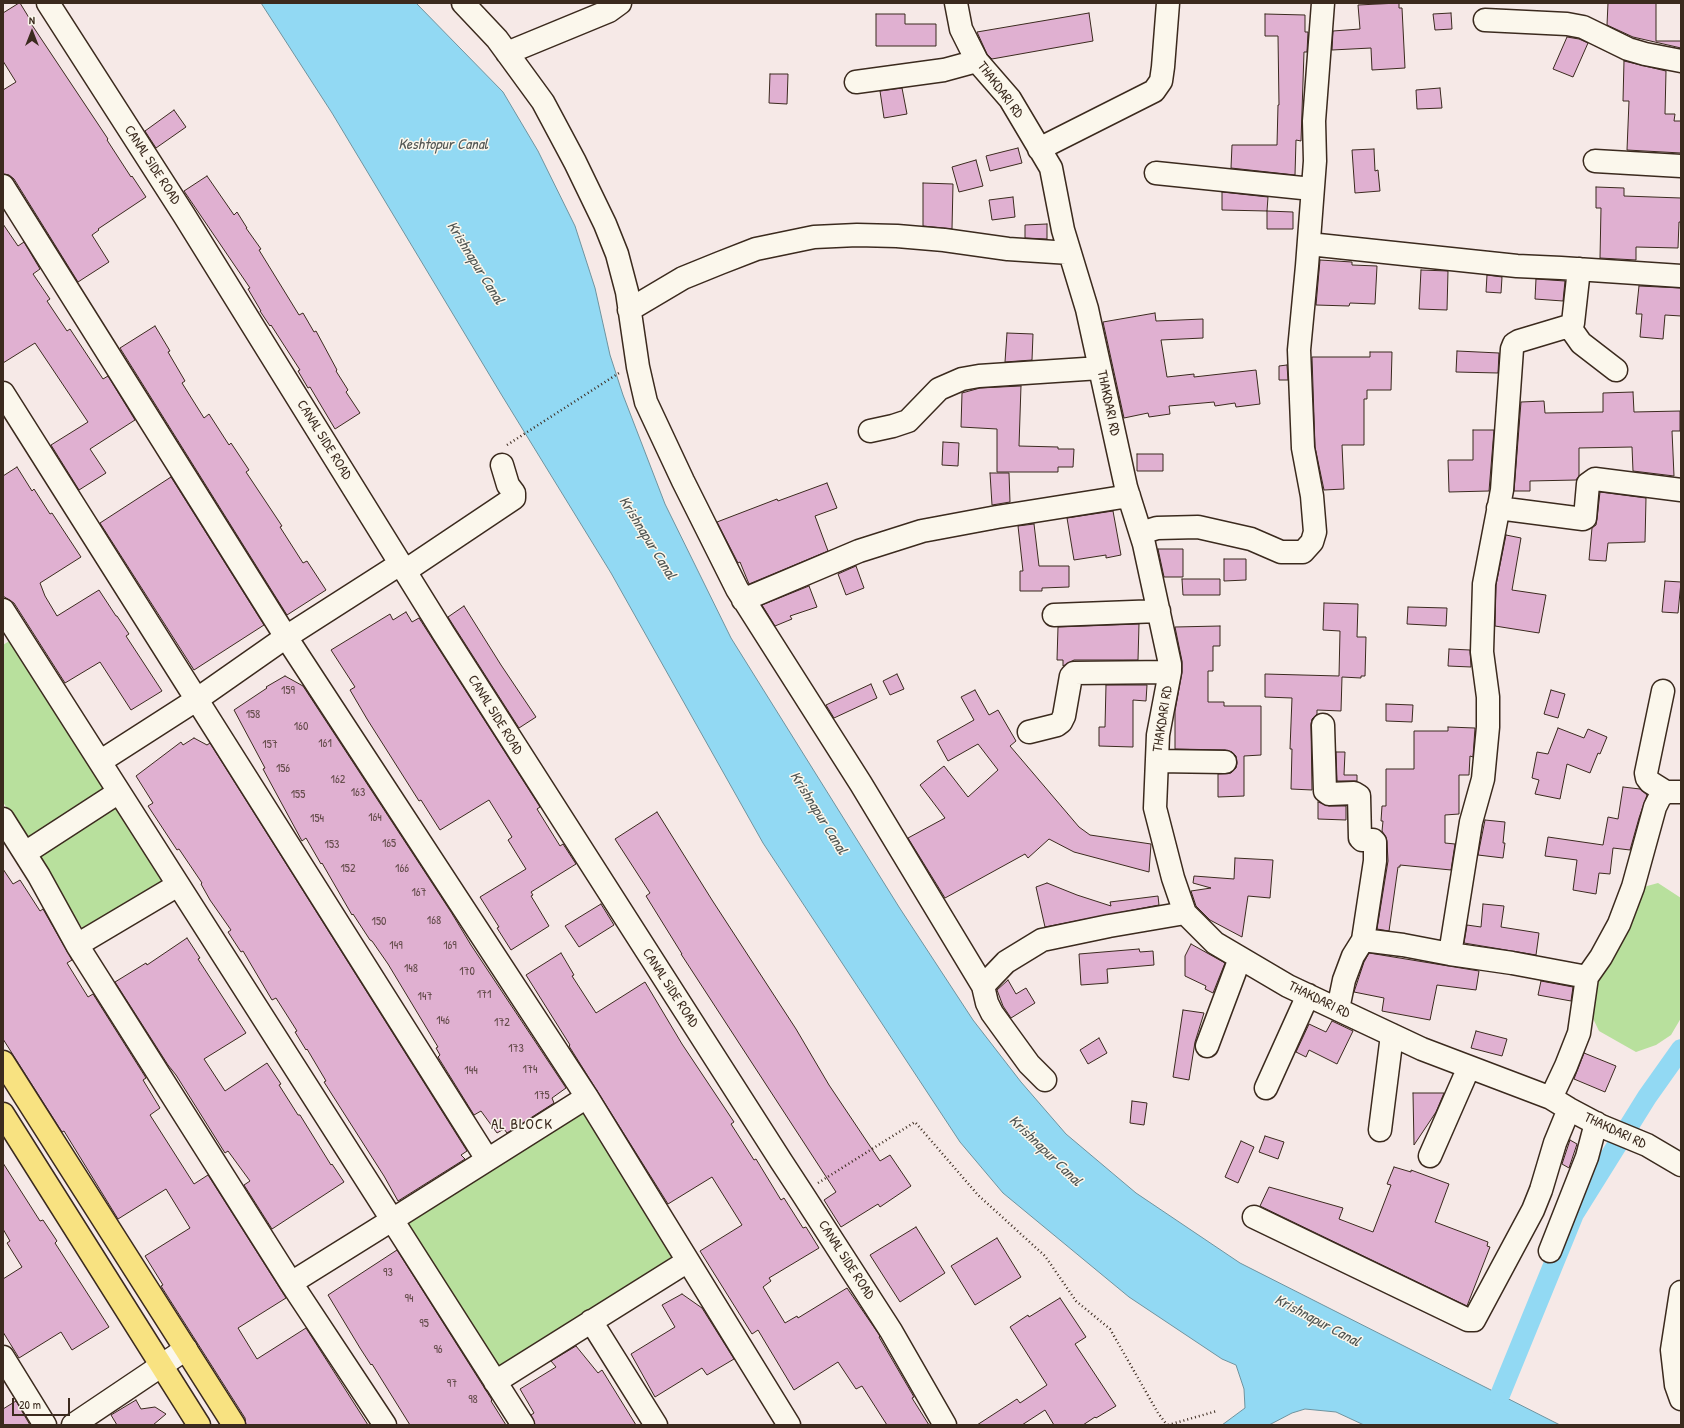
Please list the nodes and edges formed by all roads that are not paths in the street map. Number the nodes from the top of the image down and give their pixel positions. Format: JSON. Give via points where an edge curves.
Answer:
{"nodes":[{"id":1,"x":48,"y":3,"type":"edge"},
{"id":2,"x":463,"y":3,"type":"edge"},
{"id":3,"x":620,"y":3,"type":"edge"},
{"id":4,"x":956,"y":3,"type":"edge"},
{"id":5,"x":1168,"y":3,"type":"edge"},
{"id":6,"x":1323,"y":3,"type":"edge"},
{"id":7,"x":1485,"y":20,"type":"dead end"},
{"id":8,"x":507,"y":53,"type":"junction"},
{"id":9,"x":977,"y":61,"type":"junction"},
{"id":10,"x":1681,"y":61,"type":"edge"},
{"id":11,"x":856,"y":82,"type":"dead end"},
{"id":12,"x":1039,"y":149,"type":"junction"},
{"id":13,"x":1595,"y":161,"type":"dead end"},
{"id":14,"x":1681,"y":166,"type":"edge"},
{"id":15,"x":1156,"y":173,"type":"dead end"},
{"id":16,"x":3,"y":186,"type":"edge"},
{"id":17,"x":1312,"y":189,"type":"junction"},
{"id":18,"x":1309,"y":244,"type":"junction"},
{"id":19,"x":1070,"y":253,"type":"junction"},
{"id":20,"x":1579,"y":269,"type":"junction"},
{"id":21,"x":1681,"y":276,"type":"edge"},
{"id":22,"x":630,"y":310,"type":"junction"},
{"id":23,"x":1569,"y":326,"type":"junction"},
{"id":24,"x":1100,"y":368,"type":"junction"},
{"id":25,"x":1616,"y":370,"type":"dead end"},
{"id":26,"x":635,"y":391,"type":"dead end"},
{"id":27,"x":3,"y":393,"type":"edge"},
{"id":28,"x":656,"y":426,"type":"junction"},
{"id":29,"x":870,"y":431,"type":"dead end"},
{"id":30,"x":502,"y":465,"type":"dead end"},
{"id":31,"x":1681,"y":490,"type":"edge"},
{"id":32,"x":1129,"y":496,"type":"junction"},
{"id":33,"x":1498,"y":508,"type":"junction"},
{"id":34,"x":1141,"y":533,"type":"junction"},
{"id":35,"x":403,"y":567,"type":"junction"},
{"id":36,"x":743,"y":600,"type":"junction"},
{"id":37,"x":3,"y":610,"type":"edge"},
{"id":38,"x":1159,"y":611,"type":"junction"},
{"id":39,"x":1054,"y":615,"type":"dead end"},
{"id":40,"x":9,"y":633,"type":"edge"},
{"id":41,"x":286,"y":637,"type":"junction"},
{"id":42,"x":1170,"y":672,"type":"junction"},
{"id":43,"x":1663,"y":691,"type":"dead end"},
{"id":44,"x":196,"y":700,"type":"junction"},
{"id":45,"x":1323,"y":725,"type":"dead end"},
{"id":46,"x":1029,"y":732,"type":"dead end"},
{"id":47,"x":100,"y":761,"type":"junction"},
{"id":48,"x":1157,"y":761,"type":"junction"},
{"id":49,"x":1226,"y":762,"type":"dead end"},
{"id":50,"x":119,"y":792,"type":"junction"},
{"id":51,"x":1673,"y":792,"type":"edge"},
{"id":52,"x":3,"y":819,"type":"edge"},
{"id":53,"x":25,"y":853,"type":"junction"},
{"id":54,"x":178,"y":885,"type":"junction"},
{"id":55,"x":1185,"y":913,"type":"junction"},
{"id":56,"x":1363,"y":940,"type":"junction"},
{"id":57,"x":77,"y":945,"type":"junction"},
{"id":58,"x":1450,"y":954,"type":"junction"},
{"id":59,"x":1240,"y":958,"type":"junction"},
{"id":60,"x":1587,"y":977,"type":"junction"},
{"id":61,"x":983,"y":986,"type":"junction"},
{"id":62,"x":1308,"y":995,"type":"junction"},
{"id":63,"x":1338,"y":1009,"type":"junction"},
{"id":64,"x":1392,"y":1035,"type":"junction"},
{"id":65,"x":1207,"y":1046,"type":"dead end"},
{"id":66,"x":3,"y":1062,"type":"edge"},
{"id":67,"x":1469,"y":1067,"type":"junction"},
{"id":68,"x":1045,"y":1080,"type":"dead end"},
{"id":69,"x":1266,"y":1088,"type":"dead end"},
{"id":70,"x":587,"y":1097,"type":"junction"},
{"id":71,"x":1551,"y":1098,"type":"junction"},
{"id":72,"x":1569,"y":1109,"type":"junction"},
{"id":73,"x":3,"y":1114,"type":"edge"},
{"id":74,"x":1599,"y":1124,"type":"junction"},
{"id":75,"x":1380,"y":1130,"type":"dead end"},
{"id":76,"x":1430,"y":1156,"type":"dead end"},
{"id":77,"x":487,"y":1160,"type":"junction"},
{"id":78,"x":1680,"y":1163,"type":"edge"},
{"id":79,"x":1254,"y":1217,"type":"dead end"},
{"id":80,"x":392,"y":1220,"type":"junction"},
{"id":81,"x":1550,"y":1251,"type":"dead end"},
{"id":82,"x":688,"y":1261,"type":"junction"},
{"id":83,"x":291,"y":1283,"type":"junction"},
{"id":84,"x":1681,"y":1292,"type":"edge"},
{"id":85,"x":591,"y":1321,"type":"junction"},
{"id":86,"x":186,"y":1349,"type":"junction"},
{"id":87,"x":1676,"y":1351,"type":"edge"},
{"id":88,"x":3,"y":1356,"type":"edge"},
{"id":89,"x":161,"y":1366,"type":"junction"},
{"id":90,"x":495,"y":1382,"type":"junction"},
{"id":91,"x":1681,"y":1399,"type":"edge"},
{"id":92,"x":45,"y":1425,"type":"edge"},
{"id":93,"x":73,"y":1425,"type":"edge"},
{"id":94,"x":199,"y":1425,"type":"edge"},
{"id":95,"x":234,"y":1425,"type":"edge"},
{"id":96,"x":385,"y":1425,"type":"edge"},
{"id":97,"x":523,"y":1425,"type":"edge"},
{"id":98,"x":656,"y":1425,"type":"edge"},
{"id":99,"x":789,"y":1425,"type":"edge"},
{"id":100,"x":945,"y":1425,"type":"edge"}],
"edges":[{"from":1,"to":35,"type":"street","name":"CANAL SIDE ROAD","via":[[184,215]]},
{"from":2,"to":8,"type":"street"},
{"from":3,"to":8,"type":"street","via":[[609,11]]},
{"from":4,"to":9,"type":"street","name":"THAKDARI RD","via":[[962,29]]},
{"from":5,"to":12,"type":"street","via":[[1163,67],[1154,92]]},
{"from":6,"to":17,"type":"street","via":[[1314,121],[1315,161]]},
{"from":7,"to":10,"type":"street","via":[[1583,27],[1628,49]]},
{"from":8,"to":22,"type":"street","via":[[543,102],[602,217],[617,254]]},
{"from":9,"to":11,"type":"street","via":[[944,70]]},
{"from":9,"to":12,"type":"street","name":"THAKDARI RD","via":[[1010,99]]},
{"from":12,"to":19,"type":"street","name":"THAKDARI RD","via":[[1051,168]]},
{"from":13,"to":14,"type":"street"},
{"from":15,"to":17,"type":"street"},
{"from":16,"to":41,"type":"street"},
{"from":17,"to":18,"type":"street"},
{"from":18,"to":20,"type":"street","via":[[1517,266]]},
{"from":18,"to":34,"type":"street","via":[[1299,350],[1303,448],[1312,496],[1315,532],[1312,542],[1303,552],[1281,552],[1251,539],[1198,527],[1157,528]]},
{"from":19,"to":22,"type":"street","via":[[1008,249],[897,236],[814,237],[756,249],[720,263],[683,278]]},
{"from":19,"to":24,"type":"street","name":"THAKDARI RD","via":[[1087,309]]},
{"from":20,"to":21,"type":"street"},
{"from":20,"to":23,"type":"street","via":[[1573,323]]},
{"from":22,"to":28,"type":"street","via":[[638,367],[646,402]]},
{"from":23,"to":25,"type":"street","via":[[1581,343]]},
{"from":23,"to":33,"type":"street","via":[[1519,341],[1512,349],[1502,490]]},
{"from":24,"to":29,"type":"street","via":[[962,379],[938,389],[908,421]]},
{"from":24,"to":32,"type":"street","name":"THAKDARI RD"},
{"from":26,"to":28,"type":"street"},
{"from":27,"to":44,"type":"street"},
{"from":28,"to":36,"type":"street"},
{"from":30,"to":35,"type":"street","via":[[514,498]]},
{"from":31,"to":33,"type":"street","via":[[1595,479],[1588,484],[1583,519]]},
{"from":32,"to":34,"type":"street","name":"THAKDARI RD"},
{"from":32,"to":36,"type":"street","via":[[922,531],[859,551]]},
{"from":33,"to":58,"type":"street","via":[[1484,584],[1482,612],[1482,652],[1488,697],[1483,778],[1471,822]]},
{"from":34,"to":38,"type":"street","name":"THAKDARI RD"},
{"from":35,"to":41,"type":"street"},
{"from":35,"to":100,"type":"street","name":"CANAL SIDE ROAD","via":[[891,1331]]},
{"from":36,"to":61,"type":"street","via":[[861,784]]},
{"from":37,"to":40,"type":"street"},
{"from":38,"to":39,"type":"street"},
{"from":38,"to":42,"type":"street","name":"THAKDARI RD"},
{"from":40,"to":47,"type":"street"},
{"from":41,"to":44,"type":"street"},
{"from":41,"to":70,"type":"street"},
{"from":42,"to":46,"type":"street","via":[[1074,673],[1071,676],[1061,722]]},
{"from":42,"to":48,"type":"street","name":"THAKDARI RD","via":[[1158,735]]},
{"from":43,"to":51,"type":"street","via":[[1646,778]]},
{"from":44,"to":47,"type":"street"},
{"from":44,"to":77,"type":"street"},
{"from":45,"to":56,"type":"street","via":[[1325,791],[1330,794],[1354,793],[1359,796],[1360,838],[1375,842],[1375,861]]},
{"from":47,"to":50,"type":"street"},
{"from":48,"to":49,"type":"street"},
{"from":48,"to":55,"type":"street","name":"THAKDARI RD","via":[[1155,808]]},
{"from":50,"to":53,"type":"street"},
{"from":50,"to":54,"type":"street"},
{"from":51,"to":60,"type":"street","via":[[1660,797],[1655,807],[1632,887],[1618,924]]},
{"from":52,"to":53,"type":"street"},
{"from":53,"to":57,"type":"street"},
{"from":54,"to":57,"type":"street"},
{"from":54,"to":80,"type":"street"},
{"from":55,"to":59,"type":"street","name":"THAKDARI RD","via":[[1215,944]]},
{"from":55,"to":61,"type":"street","via":[[1042,940],[1006,962]]},
{"from":56,"to":58,"type":"street"},
{"from":56,"to":63,"type":"street","via":[[1353,956],[1344,980]]},
{"from":57,"to":83,"type":"street"},
{"from":58,"to":60,"type":"street"},
{"from":59,"to":62,"type":"street","name":"THAKDARI RD"},
{"from":59,"to":65,"type":"street"},
{"from":60,"to":71,"type":"street","via":[[1579,1033]]},
{"from":61,"to":68,"type":"street","via":[[992,1013],[1024,1058]]},
{"from":62,"to":63,"type":"street","name":"THAKDARI RD"},
{"from":62,"to":69,"type":"street"},
{"from":63,"to":64,"type":"street","name":"THAKDARI RD"},
{"from":64,"to":67,"type":"street","name":"THAKDARI RD"},
{"from":64,"to":75,"type":"street"},
{"from":66,"to":86,"type":"main road"},
{"from":67,"to":71,"type":"street","name":"THAKDARI RD"},
{"from":67,"to":76,"type":"street"},
{"from":70,"to":77,"type":"street"},
{"from":70,"to":82,"type":"street"},
{"from":71,"to":72,"type":"street","name":"THAKDARI RD"},
{"from":72,"to":74,"type":"street","name":"THAKDARI RD"},
{"from":72,"to":79,"type":"street","via":[[1533,1210],[1474,1320],[1468,1320]]},
{"from":73,"to":89,"type":"main road"},
{"from":74,"to":78,"type":"street","name":"THAKDARI RD"},
{"from":74,"to":81,"type":"street"},
{"from":77,"to":80,"type":"street"},
{"from":80,"to":83,"type":"street"},
{"from":80,"to":90,"type":"street"},
{"from":82,"to":85,"type":"street"},
{"from":82,"to":99,"type":"street"},
{"from":83,"to":96,"type":"street"},
{"from":84,"to":87,"type":"street"},
{"from":85,"to":90,"type":"street"},
{"from":85,"to":98,"type":"street"},
{"from":86,"to":89,"type":"street"},
{"from":86,"to":95,"type":"main road"},
{"from":87,"to":91,"type":"street","via":[[1676,1385]]},
{"from":88,"to":92,"type":"street"},
{"from":89,"to":93,"type":"street"},
{"from":89,"to":94,"type":"main road"},
{"from":90,"to":97,"type":"street"}]}
